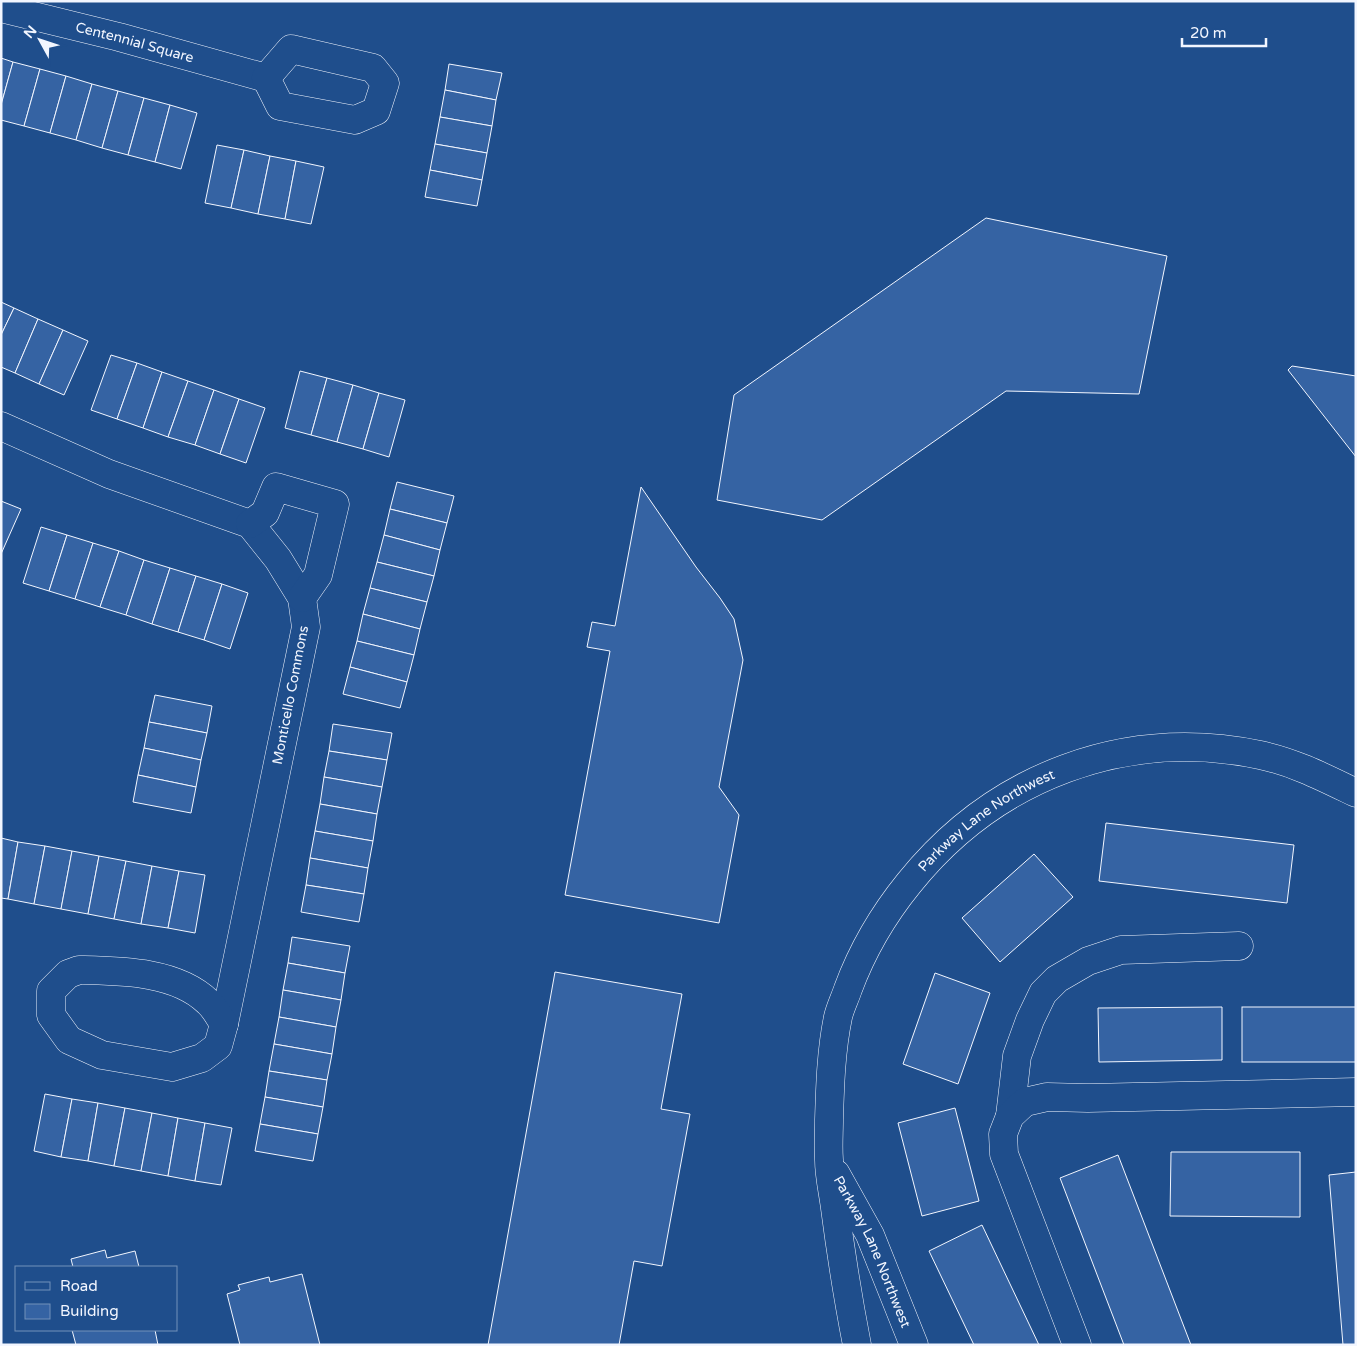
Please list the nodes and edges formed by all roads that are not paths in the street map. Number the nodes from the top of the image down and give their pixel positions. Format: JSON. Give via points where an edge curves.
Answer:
{"nodes":[{"id":1,"x":1,"y":8,"type":"edge"},
{"id":2,"x":266,"y":78,"type":"dead end"},
{"id":3,"x":1,"y":426,"type":"edge"},
{"id":4,"x":250,"y":524,"type":"junction"},
{"id":5,"x":302,"y":598,"type":"junction"},
{"id":6,"x":1356,"y":793,"type":"edge"},
{"id":7,"x":1239,"y":946,"type":"dead end"},
{"id":8,"x":224,"y":1024,"type":"junction"},
{"id":9,"x":1356,"y":1092,"type":"edge"},
{"id":10,"x":1010,"y":1116,"type":"junction"},
{"id":11,"x":829,"y":1161,"type":"junction"},
{"id":12,"x":857,"y":1345,"type":"edge"},
{"id":13,"x":914,"y":1345,"type":"edge"},
{"id":14,"x":1077,"y":1345,"type":"edge"}],
"edges":[{"from":1,"to":2,"type":"street","name":"Centennial Square"},
{"from":3,"to":4,"type":"street","via":[[109,474]]},
{"from":4,"to":5,"type":"street","name":"Monticello Commons","via":[[278,559]]},
{"from":4,"to":5,"type":"street","via":[[265,514],[276,487],[335,504],[318,576]]},
{"from":5,"to":8,"type":"street","name":"Monticello Commons","via":[[306,627]]},
{"from":6,"to":11,"type":"street","name":"Parkway Lane Northwest","via":[[1302,767],[1261,755],[1178,746],[1136,750],[1071,766],[1017,790],[982,813],[949,839],[920,869],[871,938],[853,976],[838,1015],[832,1056]]},
{"from":7,"to":10,"type":"street","via":[[1121,950],[1088,961],[1057,979],[1044,993],[1017,1056]]},
{"from":8,"to":8,"type":"street","name":"Monticello Commons","via":[[210,1003],[193,990],[144,974],[79,970],[68,974],[51,991],[52,1015],[69,1040],[102,1055],[172,1067],[202,1058],[218,1046]]},
{"from":9,"to":10,"type":"street","via":[[1048,1097],[1024,1102]]},
{"from":10,"to":14,"type":"street","via":[[1004,1134],[1004,1154]]},
{"from":11,"to":12,"type":"street","name":"Parkway Lane Northwest","via":[[842,1264]]},
{"from":11,"to":13,"type":"street","name":"Parkway Lane Northwest","via":[[870,1235]]}]}
